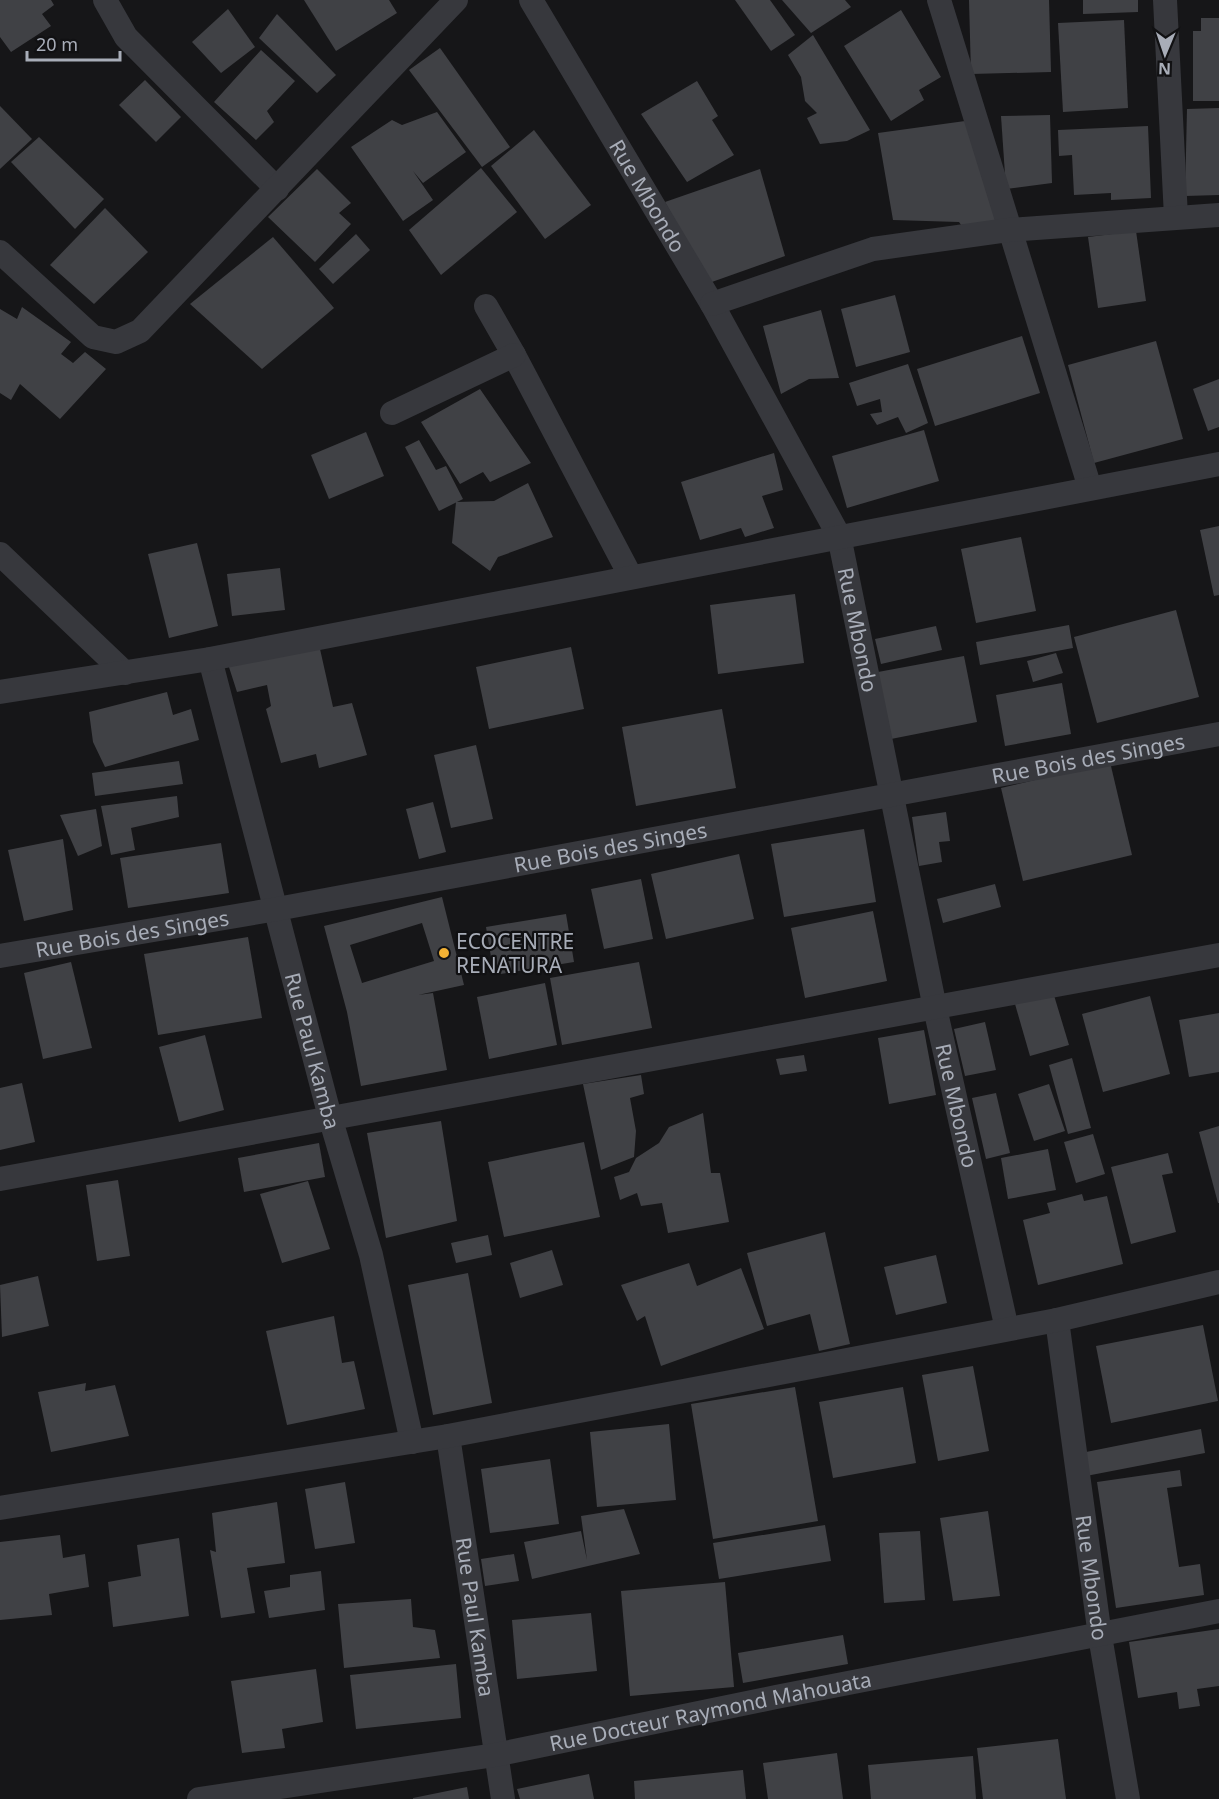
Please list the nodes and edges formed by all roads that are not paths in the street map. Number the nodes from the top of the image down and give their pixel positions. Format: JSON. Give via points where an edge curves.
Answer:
{"nodes":[{"id":1,"x":105,"y":0,"type":"edge"},
{"id":2,"x":456,"y":0,"type":"edge"},
{"id":3,"x":531,"y":0,"type":"edge"},
{"id":4,"x":939,"y":0,"type":"edge"},
{"id":5,"x":1165,"y":0,"type":"edge"},
{"id":6,"x":277,"y":189,"type":"junction"},
{"id":7,"x":1219,"y":215,"type":"edge"},
{"id":8,"x":1176,"y":218,"type":"junction"},
{"id":9,"x":1008,"y":230,"type":"junction"},
{"id":10,"x":0,"y":252,"type":"edge"},
{"id":11,"x":712,"y":304,"type":"junction"},
{"id":12,"x":486,"y":306,"type":"dead end"},
{"id":13,"x":514,"y":355,"type":"junction"},
{"id":14,"x":392,"y":413,"type":"dead end"},
{"id":15,"x":1219,"y":464,"type":"edge"},
{"id":16,"x":1090,"y":488,"type":"junction"},
{"id":17,"x":839,"y":536,"type":"junction"},
{"id":18,"x":0,"y":554,"type":"edge"},
{"id":19,"x":631,"y":577,"type":"junction"},
{"id":20,"x":210,"y":659,"type":"junction"},
{"id":21,"x":124,"y":674,"type":"junction"},
{"id":22,"x":0,"y":692,"type":"edge"},
{"id":23,"x":1219,"y":734,"type":"edge"},
{"id":24,"x":890,"y":795,"type":"junction"},
{"id":25,"x":277,"y":909,"type":"junction"},
{"id":26,"x":1219,"y":955,"type":"edge"},
{"id":27,"x":0,"y":956,"type":"edge"},
{"id":28,"x":935,"y":1008,"type":"junction"},
{"id":29,"x":330,"y":1117,"type":"junction"},
{"id":30,"x":0,"y":1179,"type":"edge"},
{"id":31,"x":1219,"y":1282,"type":"edge"},
{"id":32,"x":1057,"y":1320,"type":"junction"},
{"id":33,"x":1007,"y":1329,"type":"junction"},
{"id":34,"x":447,"y":1436,"type":"junction"},
{"id":35,"x":412,"y":1442,"type":"junction"},
{"id":36,"x":0,"y":1508,"type":"edge"},
{"id":37,"x":1219,"y":1611,"type":"edge"},
{"id":38,"x":1100,"y":1636,"type":"junction"},
{"id":39,"x":495,"y":1755,"type":"junction"},
{"id":40,"x":199,"y":1799,"type":"edge"},
{"id":41,"x":502,"y":1799,"type":"edge"},
{"id":42,"x":1128,"y":1799,"type":"edge"}],
"edges":[{"from":1,"to":6,"type":"street","via":[[126,37]]},
{"from":2,"to":6,"type":"street"},
{"from":3,"to":11,"type":"street","name":"Rue Mbondo"},
{"from":4,"to":9,"type":"street"},
{"from":5,"to":8,"type":"street"},
{"from":6,"to":10,"type":"street","via":[[140,331],[116,342],[93,337]]},
{"from":7,"to":8,"type":"street"},
{"from":8,"to":9,"type":"street"},
{"from":9,"to":11,"type":"street","via":[[873,249]]},
{"from":9,"to":16,"type":"street"},
{"from":11,"to":17,"type":"street","name":"Rue Mbondo"},
{"from":12,"to":13,"type":"street"},
{"from":13,"to":14,"type":"street"},
{"from":13,"to":19,"type":"street"},
{"from":15,"to":16,"type":"street"},
{"from":16,"to":17,"type":"street"},
{"from":17,"to":19,"type":"street"},
{"from":17,"to":24,"type":"street","name":"Rue Mbondo"},
{"from":18,"to":21,"type":"street"},
{"from":19,"to":20,"type":"street"},
{"from":20,"to":21,"type":"street"},
{"from":20,"to":25,"type":"street","name":"Rue Paul Kamba"},
{"from":21,"to":22,"type":"street"},
{"from":23,"to":24,"type":"street","name":"Rue Bois des Singes"},
{"from":24,"to":25,"type":"street","name":"Rue Bois des Singes"},
{"from":24,"to":28,"type":"street","name":"Rue Mbondo"},
{"from":25,"to":27,"type":"street","name":"Rue Bois des Singes"},
{"from":25,"to":29,"type":"street","name":"Rue Paul Kamba"},
{"from":26,"to":28,"type":"street"},
{"from":28,"to":29,"type":"street"},
{"from":28,"to":33,"type":"street","name":"Rue Mbondo"},
{"from":29,"to":30,"type":"street"},
{"from":29,"to":35,"type":"street","name":"Rue Paul Kamba","via":[[371,1255]]},
{"from":31,"to":32,"type":"street"},
{"from":32,"to":33,"type":"street"},
{"from":32,"to":38,"type":"street","name":"Rue Mbondo"},
{"from":33,"to":34,"type":"street"},
{"from":34,"to":35,"type":"street"},
{"from":34,"to":39,"type":"street","name":"Rue Paul Kamba"},
{"from":35,"to":36,"type":"street"},
{"from":37,"to":38,"type":"street","name":"Rue Docteur Raymond Mahouata"},
{"from":38,"to":39,"type":"street","name":"Rue Docteur Raymond Mahouata"},
{"from":38,"to":42,"type":"street","name":"Rue Mbondo"},
{"from":39,"to":40,"type":"street","name":"Rue Docteur Raymond Mahouata"},
{"from":39,"to":41,"type":"street","name":"Rue Paul Kamba"}]}
